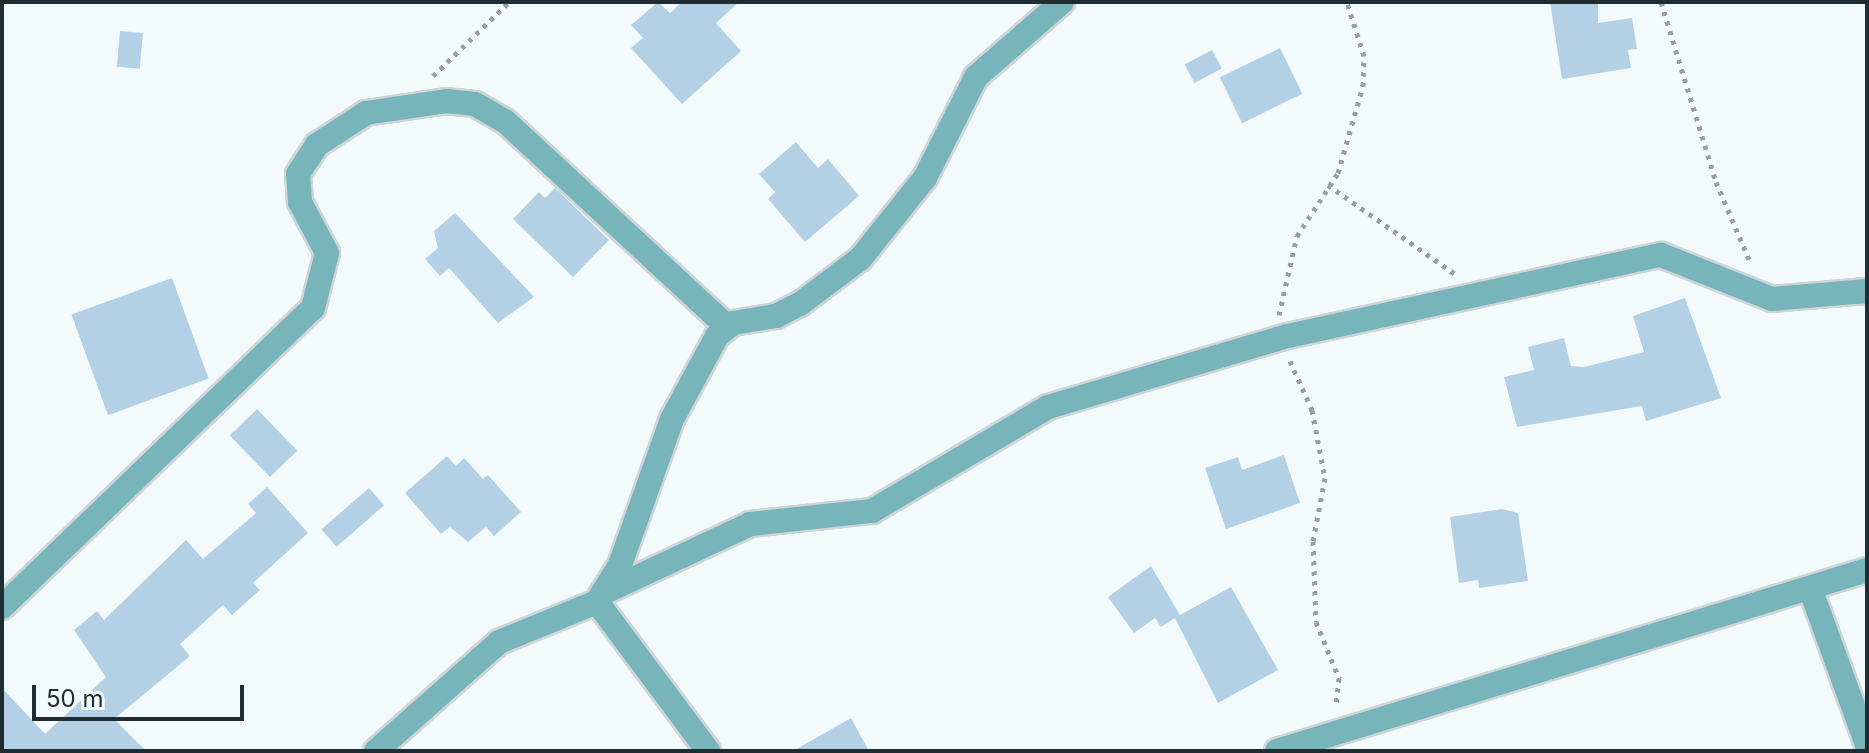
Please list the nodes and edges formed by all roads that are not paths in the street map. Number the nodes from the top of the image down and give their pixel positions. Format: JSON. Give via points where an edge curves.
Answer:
{"nodes":[{"id":1,"x":1062,"y":2,"type":"edge"},
{"id":2,"x":1867,"y":291,"type":"edge"},
{"id":3,"x":726,"y":326,"type":"junction"},
{"id":4,"x":1867,"y":570,"type":"edge"},
{"id":5,"x":1810,"y":588,"type":"junction"},
{"id":6,"x":600,"y":598,"type":"junction"},
{"id":7,"x":2,"y":607,"type":"edge"},
{"id":8,"x":1867,"y":745,"type":"edge"},
{"id":9,"x":376,"y":751,"type":"edge"},
{"id":10,"x":708,"y":751,"type":"edge"},
{"id":11,"x":1277,"y":751,"type":"edge"}],
"edges":[{"from":1,"to":3,"type":"street","via":[[976,77],[925,178],[860,259],[776,316]]},
{"from":2,"to":6,"type":"street","via":[[1772,299],[1661,255],[1278,339],[1048,407],[872,511],[750,524]]},
{"from":3,"to":6,"type":"street","via":[[672,419],[620,565]]},
{"from":3,"to":7,"type":"street","via":[[505,121],[475,104],[416,102],[339,127],[298,174],[300,202],[327,253],[313,308]]},
{"from":4,"to":5,"type":"street"},
{"from":5,"to":8,"type":"street"},
{"from":5,"to":11,"type":"street"},
{"from":6,"to":9,"type":"street","via":[[499,642]]},
{"from":6,"to":10,"type":"street"}]}
